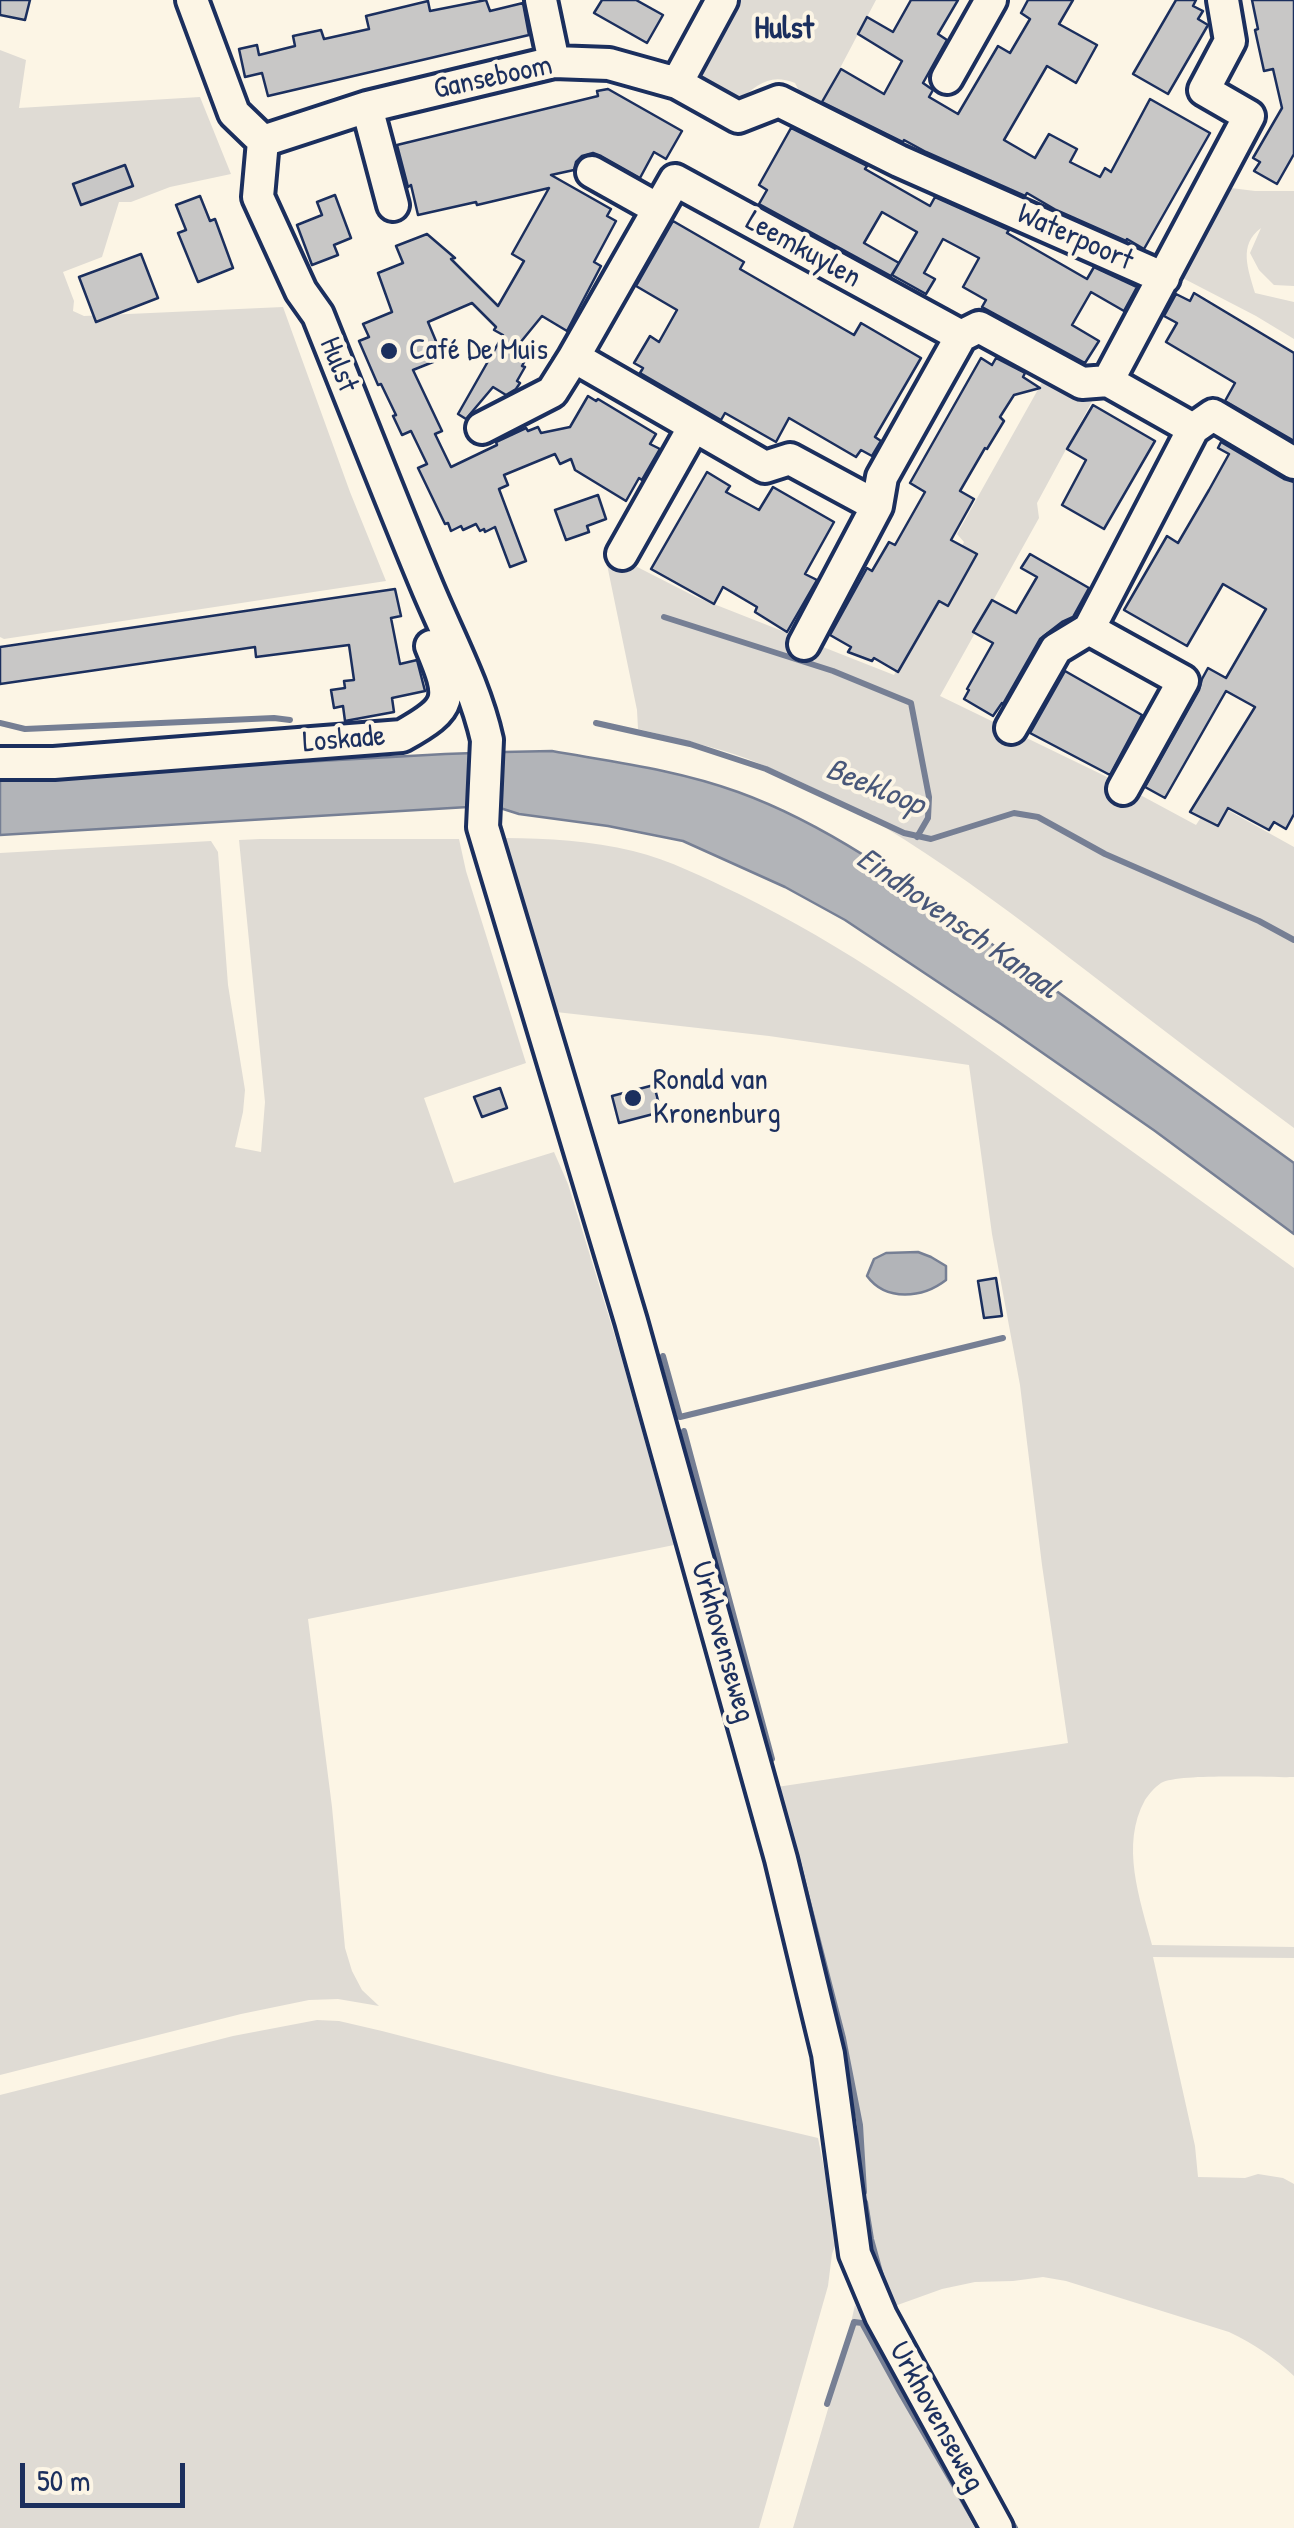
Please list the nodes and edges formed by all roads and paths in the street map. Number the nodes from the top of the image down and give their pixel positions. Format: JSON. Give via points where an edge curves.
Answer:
{"nodes":[{"id":1,"x":192,"y":0,"type":"edge"},
{"id":2,"x":540,"y":0,"type":"edge"},
{"id":3,"x":722,"y":0,"type":"edge"},
{"id":4,"x":992,"y":0,"type":"edge"},
{"id":5,"x":1223,"y":0,"type":"edge"},
{"id":6,"x":554,"y":62,"type":"junction"},
{"id":7,"x":947,"y":78,"type":"dead end"},
{"id":8,"x":677,"y":83,"type":"junction"},
{"id":9,"x":367,"y":107,"type":"junction"},
{"id":10,"x":738,"y":117,"type":"joint"},
{"id":11,"x":263,"y":141,"type":"junction"},
{"id":12,"x":592,"y":172,"type":"dead end"},
{"id":13,"x":394,"y":205,"type":"dead end"},
{"id":14,"x":658,"y":209,"type":"junction"},
{"id":15,"x":1164,"y":278,"type":"junction"},
{"id":16,"x":961,"y":336,"type":"junction"},
{"id":17,"x":574,"y":357,"type":"junction"},
{"id":18,"x":1108,"y":381,"type":"junction"},
{"id":19,"x":482,"y":428,"type":"dead end"},
{"id":20,"x":693,"y":428,"type":"junction"},
{"id":21,"x":1193,"y":429,"type":"junction"},
{"id":22,"x":1294,"y":463,"type":"edge"},
{"id":23,"x":386,"y":486,"type":"junction"},
{"id":24,"x":878,"y":506,"type":"junction"},
{"id":25,"x":622,"y":554,"type":"dead end"},
{"id":26,"x":1089,"y":629,"type":"junction"},
{"id":27,"x":804,"y":644,"type":"dead end"},
{"id":28,"x":1010,"y":728,"type":"dead end"},
{"id":29,"x":486,"y":740,"type":"joint"},
{"id":30,"x":0,"y":763,"type":"edge"},
{"id":31,"x":1122,"y":790,"type":"dead end"},
{"id":32,"x":997,"y":2528,"type":"edge"}],
"edges":[{"from":1,"to":11,"type":"street","via":[[234,112]]},
{"from":2,"to":6,"type":"street"},
{"from":3,"to":8,"type":"street"},
{"from":4,"to":7,"type":"street"},
{"from":5,"to":15,"type":"street","name":"Waterpoort","via":[[1230,41],[1204,90],[1249,116]]},
{"from":6,"to":8,"type":"street","name":"Ganseboom","via":[[609,64]]},
{"from":6,"to":9,"type":"street","name":"Ganseboom"},
{"from":8,"to":10,"type":"street","name":"Ganseboom"},
{"from":9,"to":11,"type":"street","name":"Ganseboom"},
{"from":9,"to":13,"type":"street"},
{"from":10,"to":15,"type":"street","name":"Waterpoort","via":[[779,101]]},
{"from":11,"to":23,"type":"street","name":"Hulst","via":[[258,198],[300,291],[318,315]]},
{"from":12,"to":14,"type":"street"},
{"from":14,"to":16,"type":"street","name":"Leemkuylen","via":[[675,180]]},
{"from":14,"to":17,"type":"street","name":"Leemkuylen"},
{"from":15,"to":18,"type":"street"},
{"from":16,"to":18,"type":"street","name":"Leemkuylen","via":[[979,327],[1082,383]]},
{"from":16,"to":24,"type":"street","via":[[882,478]]},
{"from":17,"to":19,"type":"street","name":"Leemkuylen","via":[[552,392]]},
{"from":17,"to":20,"type":"street"},
{"from":18,"to":21,"type":"street","name":"Leemkuylen"},
{"from":20,"to":24,"type":"street","via":[[764,467],[790,458]]},
{"from":20,"to":25,"type":"street"},
{"from":21,"to":22,"type":"street","via":[[1213,415]]},
{"from":21,"to":26,"type":"street"},
{"from":23,"to":29,"type":"street","name":"Hulst","via":[[467,677]]},
{"from":23,"to":30,"type":"street","name":"Loskade","via":[[376,508],[446,680],[445,700],[434,718],[402,736]]},
{"from":24,"to":27,"type":"street"},
{"from":26,"to":28,"type":"street","via":[[1056,649]]},
{"from":26,"to":31,"type":"street","via":[[1183,681]]},
{"from":29,"to":32,"type":"street","name":"Urkhovenseweg","via":[[483,827],[631,1321],[781,1859],[828,2054],[855,2254],[880,2316]]}]}
